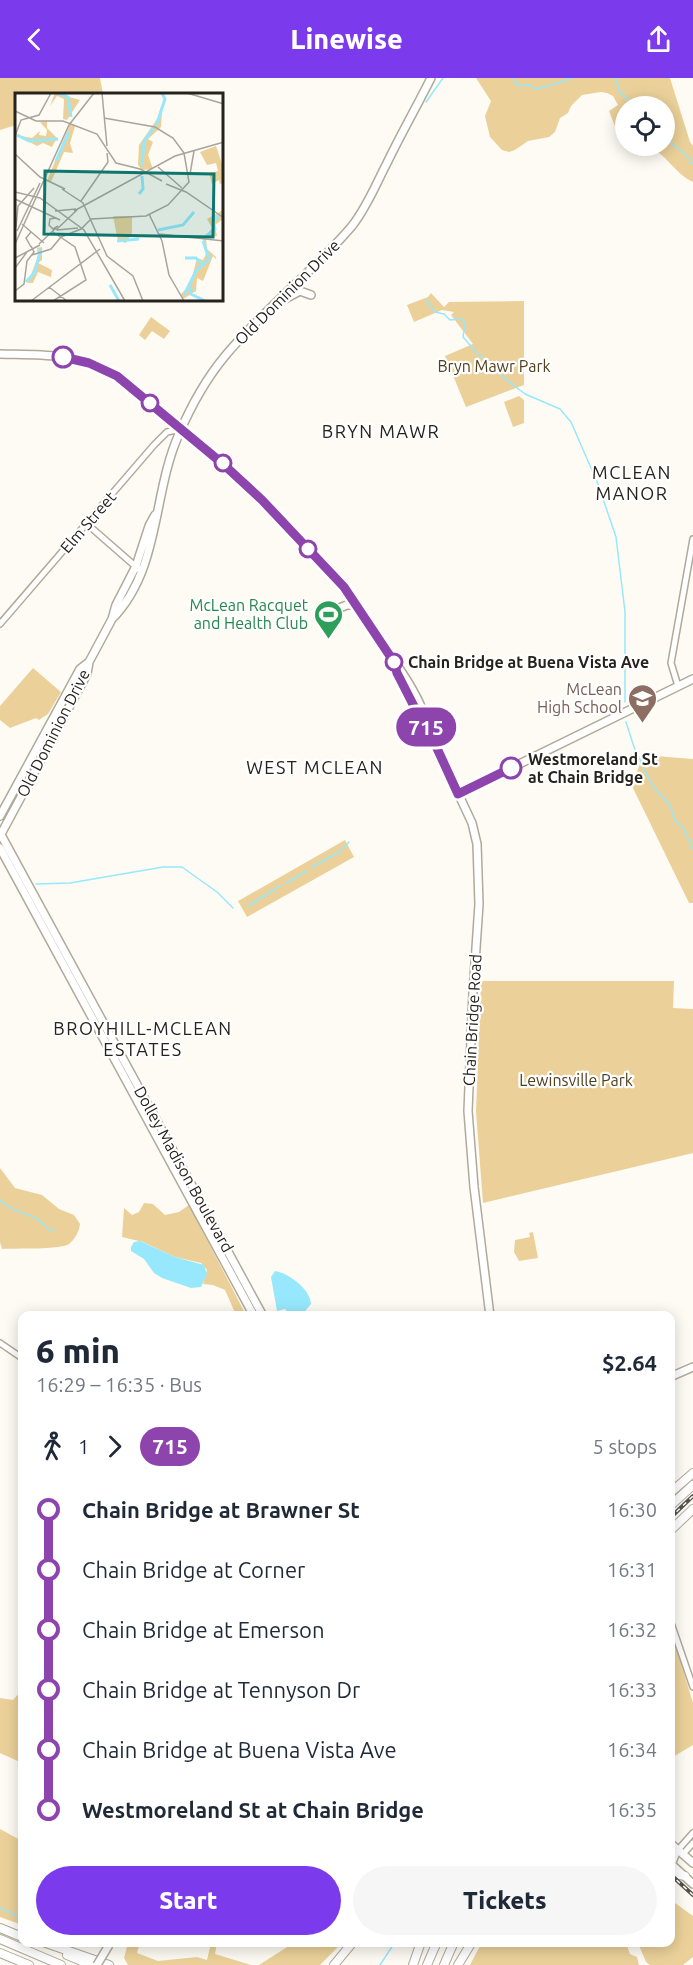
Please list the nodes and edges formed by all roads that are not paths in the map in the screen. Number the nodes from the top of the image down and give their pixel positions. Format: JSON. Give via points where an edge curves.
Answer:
{"nodes":[{"id":1,"x":431,"y":78,"type":"edge"},
{"id":2,"x":311,"y":295,"type":"dead end"},
{"id":3,"x":273,"y":306,"type":"junction"},
{"id":4,"x":0,"y":354,"type":"edge"},
{"id":5,"x":181,"y":429,"type":"junction"},
{"id":6,"x":87,"y":524,"type":"junction"},
{"id":7,"x":693,"y":539,"type":"edge"},
{"id":8,"x":139,"y":569,"type":"junction"},
{"id":9,"x":357,"y":605,"type":"junction"},
{"id":10,"x":324,"y":614,"type":"dead end"},
{"id":11,"x":0,"y":624,"type":"edge"},
{"id":12,"x":89,"y":662,"type":"junction"},
{"id":13,"x":693,"y":679,"type":"edge"},
{"id":14,"x":678,"y":686,"type":"junction"},
{"id":15,"x":458,"y":794,"type":"junction"},
{"id":16,"x":1,"y":814,"type":"edge"},
{"id":17,"x":0,"y":834,"type":"edge"},
{"id":18,"x":0,"y":848,"type":"edge"},
{"id":19,"x":4,"y":860,"type":"edge"},
{"id":20,"x":251,"y":1311,"type":"edge"},
{"id":21,"x":261,"y":1311,"type":"edge"},
{"id":22,"x":489,"y":1311,"type":"edge"},
{"id":23,"x":0,"y":1343,"type":"edge"},
{"id":24,"x":18,"y":1355,"type":"edge"},
{"id":25,"x":693,"y":1367,"type":"edge"},
{"id":26,"x":675,"y":1375,"type":"edge"},
{"id":27,"x":693,"y":1473,"type":"edge"},
{"id":28,"x":693,"y":1485,"type":"edge"},
{"id":29,"x":675,"y":1489,"type":"edge"},
{"id":30,"x":675,"y":1501,"type":"edge"},
{"id":31,"x":693,"y":1509,"type":"edge"},
{"id":32,"x":675,"y":1526,"type":"edge"},
{"id":33,"x":675,"y":1635,"type":"edge"},
{"id":34,"x":693,"y":1687,"type":"edge"},
{"id":35,"x":693,"y":1833,"type":"edge"},
{"id":36,"x":693,"y":1843,"type":"edge"},
{"id":37,"x":675,"y":1848,"type":"edge"},
{"id":38,"x":680,"y":1852,"type":"junction"},
{"id":39,"x":675,"y":1860,"type":"edge"},
{"id":40,"x":693,"y":1863,"type":"edge"},
{"id":41,"x":675,"y":1870,"type":"edge"},
{"id":42,"x":685,"y":1876,"type":"joint"},
{"id":43,"x":693,"y":1884,"type":"edge"},
{"id":44,"x":0,"y":1928,"type":"edge"},
{"id":45,"x":18,"y":1935,"type":"edge"},
{"id":46,"x":0,"y":1938,"type":"edge"},
{"id":47,"x":18,"y":1946,"type":"edge"},
{"id":48,"x":20,"y":1947,"type":"edge"},
{"id":49,"x":48,"y":1947,"type":"edge"},
{"id":50,"x":57,"y":1947,"type":"edge"},
{"id":51,"x":108,"y":1947,"type":"edge"},
{"id":52,"x":350,"y":1947,"type":"edge"},
{"id":53,"x":419,"y":1947,"type":"edge"},
{"id":54,"x":435,"y":1947,"type":"edge"},
{"id":55,"x":452,"y":1947,"type":"edge"},
{"id":56,"x":467,"y":1947,"type":"edge"},
{"id":57,"x":0,"y":1953,"type":"edge"},
{"id":58,"x":21,"y":1965,"type":"edge"},
{"id":59,"x":29,"y":1965,"type":"edge"},
{"id":60,"x":61,"y":1965,"type":"edge"},
{"id":61,"x":91,"y":1965,"type":"edge"},
{"id":62,"x":97,"y":1965,"type":"edge"},
{"id":63,"x":109,"y":1965,"type":"edge"},
{"id":64,"x":333,"y":1965,"type":"edge"},
{"id":65,"x":413,"y":1965,"type":"edge"},
{"id":66,"x":427,"y":1965,"type":"edge"},
{"id":67,"x":444,"y":1965,"type":"edge"},
{"id":68,"x":458,"y":1965,"type":"edge"}],
"edges":[{"from":1,"to":3,"type":"main road","name":"Old Dominion Drive","via":[[358,218]]},
{"from":2,"to":3,"type":"main road","via":[[297,292]]},
{"from":3,"to":5,"type":"main road","name":"Old Dominion Drive","via":[[212,374]]},
{"from":4,"to":5,"type":"main road","name":"Chain Bridge Road","via":[[64,357],[94,365],[120,379]]},
{"from":5,"to":6,"type":"street","name":"Elm Street","via":[[167,432],[159,439]]},
{"from":5,"to":8,"type":"main road","name":"Old Dominion Drive"},
{"from":5,"to":9,"type":"main road","name":"Chain Bridge Road","via":[[262,500]]},
{"from":6,"to":8,"type":"street"},
{"from":6,"to":11,"type":"street","name":"Elm Street"},
{"from":7,"to":14,"type":"street","via":[[671,663]]},
{"from":8,"to":12,"type":"main road","name":"Old Dominion Drive","via":[[116,605]]},
{"from":9,"to":10,"type":"main road"},
{"from":9,"to":15,"type":"main road","name":"Chain Bridge Road","via":[[404,673]]},
{"from":12,"to":16,"type":"main road","name":"Old Dominion Drive","via":[[80,669]]},
{"from":12,"to":17,"type":"main road","name":"Old Dominion Drive","via":[[87,674]]},
{"from":13,"to":14,"type":"main road"},
{"from":14,"to":15,"type":"main road"},
{"from":15,"to":22,"type":"main road","name":"Chain Bridge Road","via":[[473,826],[477,847],[478,916],[468,1111]]},
{"from":17,"to":21,"type":"main road","name":"Dolley Madison Boulevard"},
{"from":18,"to":19,"type":"main road","name":"Dolley Madison Boulevard"},
{"from":19,"to":20,"type":"main road","name":"Dolley Madison Boulevard"},
{"from":23,"to":24,"type":"street"},
{"from":25,"to":26,"type":"main road"},
{"from":27,"to":29,"type":"highway"},
{"from":28,"to":30,"type":"highway"},
{"from":31,"to":32,"type":"highway"},
{"from":33,"to":34,"type":"street"},
{"from":35,"to":38,"type":"street"},
{"from":36,"to":38,"type":"street"},
{"from":37,"to":38,"type":"main road"},
{"from":38,"to":39,"type":"main road"},
{"from":38,"to":40,"type":"main road"},
{"from":41,"to":42,"type":"highway"},
{"from":42,"to":43,"type":"main road"},
{"from":44,"to":45,"type":"highway"},
{"from":46,"to":47,"type":"highway"},
{"from":48,"to":60,"type":"highway"},
{"from":49,"to":61,"type":"highway"},
{"from":50,"to":63,"type":"highway"},
{"from":51,"to":62,"type":"main road","bridge":true},
{"from":52,"to":64,"type":"highway"},
{"from":53,"to":65,"type":"highway"},
{"from":54,"to":66,"type":"highway"},
{"from":55,"to":67,"type":"highway"},
{"from":56,"to":68,"type":"highway"},
{"from":57,"to":58,"type":"highway"},
{"from":57,"to":59,"type":"highway"}]}
